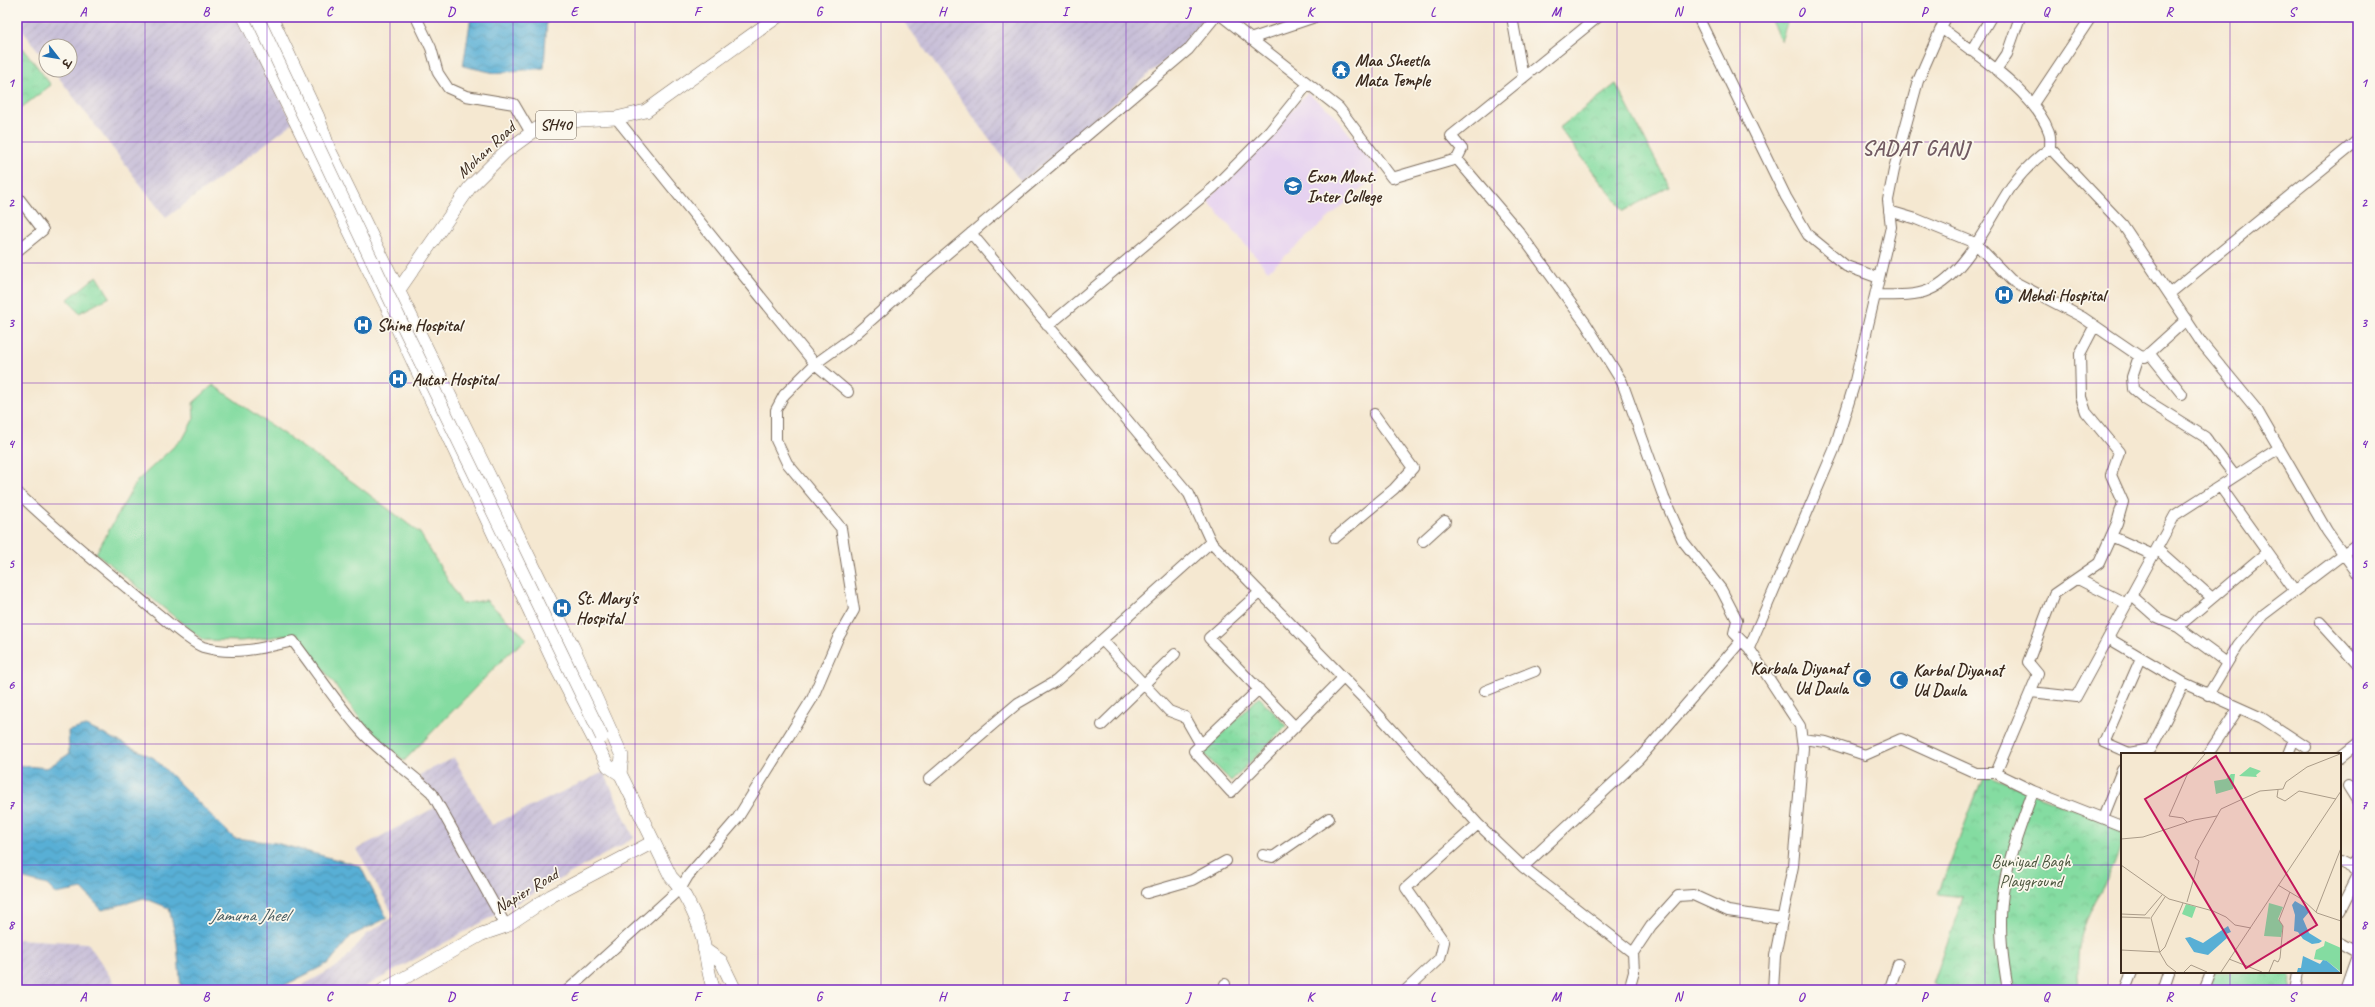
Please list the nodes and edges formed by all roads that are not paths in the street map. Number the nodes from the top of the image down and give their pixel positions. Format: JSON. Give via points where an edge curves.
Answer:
{"nodes":[{"id":1,"x":244,"y":17,"type":"edge"},
{"id":2,"x":257,"y":17,"type":"edge"},
{"id":3,"x":271,"y":17,"type":"edge"},
{"id":4,"x":416,"y":17,"type":"edge"},
{"id":5,"x":777,"y":17,"type":"edge"},
{"id":6,"x":1216,"y":17,"type":"edge"},
{"id":7,"x":1223,"y":17,"type":"edge"},
{"id":8,"x":1315,"y":17,"type":"edge"},
{"id":9,"x":1512,"y":17,"type":"edge"},
{"id":10,"x":1598,"y":17,"type":"edge"},
{"id":11,"x":1698,"y":17,"type":"edge"},
{"id":12,"x":1946,"y":17,"type":"edge"},
{"id":13,"x":1991,"y":17,"type":"edge"},
{"id":14,"x":2020,"y":17,"type":"edge"},
{"id":15,"x":2090,"y":17,"type":"edge"},
{"id":16,"x":1941,"y":28,"type":"junction"},
{"id":17,"x":1250,"y":39,"type":"junction"},
{"id":18,"x":1971,"y":51,"type":"junction"},
{"id":19,"x":1996,"y":70,"type":"junction"},
{"id":20,"x":1523,"y":78,"type":"junction"},
{"id":21,"x":1308,"y":84,"type":"junction"},
{"id":22,"x":2033,"y":104,"type":"junction"},
{"id":23,"x":616,"y":118,"type":"junction"},
{"id":24,"x":531,"y":133,"type":"junction"},
{"id":25,"x":2358,"y":140,"type":"edge"},
{"id":26,"x":2050,"y":148,"type":"junction"},
{"id":27,"x":1457,"y":160,"type":"junction"},
{"id":28,"x":17,"y":196,"type":"edge"},
{"id":29,"x":1889,"y":211,"type":"junction"},
{"id":30,"x":971,"y":233,"type":"junction"},
{"id":31,"x":1975,"y":243,"type":"junction"},
{"id":32,"x":17,"y":250,"type":"edge"},
{"id":33,"x":1879,"y":278,"type":"junction"},
{"id":34,"x":398,"y":291,"type":"junction"},
{"id":35,"x":2169,"y":294,"type":"junction"},
{"id":36,"x":1875,"y":295,"type":"junction"},
{"id":37,"x":384,"y":302,"type":"junction"},
{"id":38,"x":2187,"y":319,"type":"junction"},
{"id":39,"x":1048,"y":326,"type":"junction"},
{"id":40,"x":2094,"y":327,"type":"junction"},
{"id":41,"x":2149,"y":353,"type":"junction"},
{"id":42,"x":2139,"y":356,"type":"junction"},
{"id":43,"x":815,"y":364,"type":"junction"},
{"id":44,"x":848,"y":392,"type":"dead end"},
{"id":45,"x":2182,"y":394,"type":"dead end"},
{"id":46,"x":1374,"y":414,"type":"dead end"},
{"id":47,"x":2279,"y":448,"type":"junction"},
{"id":48,"x":2235,"y":476,"type":"junction"},
{"id":49,"x":2220,"y":486,"type":"junction"},
{"id":50,"x":17,"y":492,"type":"edge"},
{"id":51,"x":1445,"y":521,"type":"dead end"},
{"id":52,"x":2111,"y":536,"type":"junction"},
{"id":53,"x":1335,"y":538,"type":"dead end"},
{"id":54,"x":1423,"y":541,"type":"dead end"},
{"id":55,"x":1211,"y":542,"type":"junction"},
{"id":56,"x":2358,"y":544,"type":"edge"},
{"id":57,"x":2155,"y":552,"type":"junction"},
{"id":58,"x":2267,"y":552,"type":"junction"},
{"id":59,"x":2344,"y":555,"type":"junction"},
{"id":60,"x":2358,"y":574,"type":"edge"},
{"id":61,"x":2078,"y":579,"type":"junction"},
{"id":62,"x":2295,"y":591,"type":"junction"},
{"id":63,"x":1260,"y":592,"type":"junction"},
{"id":64,"x":2211,"y":597,"type":"junction"},
{"id":65,"x":2129,"y":600,"type":"junction"},
{"id":66,"x":2320,"y":622,"type":"dead end"},
{"id":67,"x":2178,"y":627,"type":"junction"},
{"id":68,"x":2108,"y":638,"type":"junction"},
{"id":69,"x":1102,"y":640,"type":"junction"},
{"id":70,"x":1742,"y":641,"type":"junction"},
{"id":71,"x":1749,"y":648,"type":"junction"},
{"id":72,"x":1174,"y":654,"type":"dead end"},
{"id":73,"x":2141,"y":658,"type":"junction"},
{"id":74,"x":2227,"y":663,"type":"junction"},
{"id":75,"x":2358,"y":664,"type":"edge"},
{"id":76,"x":1536,"y":672,"type":"dead end"},
{"id":77,"x":1343,"y":678,"type":"junction"},
{"id":78,"x":2184,"y":683,"type":"junction"},
{"id":79,"x":1144,"y":684,"type":"junction"},
{"id":80,"x":1259,"y":689,"type":"junction"},
{"id":81,"x":1485,"y":691,"type":"dead end"},
{"id":82,"x":2031,"y":692,"type":"junction"},
{"id":83,"x":2208,"y":695,"type":"junction"},
{"id":84,"x":2238,"y":709,"type":"junction"},
{"id":85,"x":1102,"y":725,"type":"dead end"},
{"id":86,"x":1295,"y":726,"type":"junction"},
{"id":87,"x":2294,"y":739,"type":"junction"},
{"id":88,"x":1802,"y":740,"type":"junction"},
{"id":89,"x":2358,"y":744,"type":"edge"},
{"id":90,"x":1201,"y":745,"type":"junction"},
{"id":91,"x":2306,"y":747,"type":"dead end"},
{"id":92,"x":2127,"y":753,"type":"edge"},
{"id":93,"x":2133,"y":753,"type":"edge"},
{"id":94,"x":2209,"y":753,"type":"edge"},
{"id":95,"x":2288,"y":753,"type":"edge"},
{"id":96,"x":2341,"y":756,"type":"edge"},
{"id":97,"x":1996,"y":773,"type":"junction"},
{"id":98,"x":2121,"y":773,"type":"edge"},
{"id":99,"x":620,"y":774,"type":"junction"},
{"id":100,"x":929,"y":779,"type":"dead end"},
{"id":101,"x":2348,"y":786,"type":"dead end"},
{"id":102,"x":2033,"y":791,"type":"junction"},
{"id":103,"x":2358,"y":802,"type":"edge"},
{"id":104,"x":1329,"y":818,"type":"dead end"},
{"id":105,"x":2103,"y":818,"type":"junction"},
{"id":106,"x":1478,"y":824,"type":"junction"},
{"id":107,"x":2121,"y":826,"type":"edge"},
{"id":108,"x":650,"y":844,"type":"junction"},
{"id":109,"x":1263,"y":855,"type":"dead end"},
{"id":110,"x":2358,"y":859,"type":"edge"},
{"id":111,"x":1226,"y":861,"type":"dead end"},
{"id":112,"x":2341,"y":862,"type":"edge"},
{"id":113,"x":1523,"y":867,"type":"junction"},
{"id":114,"x":2354,"y":869,"type":"edge"},
{"id":115,"x":2358,"y":875,"type":"edge"},
{"id":116,"x":677,"y":891,"type":"junction"},
{"id":117,"x":1148,"y":893,"type":"dead end"},
{"id":118,"x":2341,"y":909,"type":"edge"},
{"id":119,"x":1782,"y":919,"type":"junction"},
{"id":120,"x":506,"y":926,"type":"junction"},
{"id":121,"x":2341,"y":944,"type":"edge"},
{"id":122,"x":703,"y":945,"type":"junction"},
{"id":123,"x":1633,"y":953,"type":"junction"},
{"id":124,"x":2358,"y":953,"type":"edge"},
{"id":125,"x":1898,"y":964,"type":"dead end"},
{"id":126,"x":2132,"y":973,"type":"edge"},
{"id":127,"x":2169,"y":973,"type":"edge"},
{"id":128,"x":2211,"y":973,"type":"edge"},
{"id":129,"x":2298,"y":973,"type":"edge"},
{"id":130,"x":1890,"y":988,"type":"dead end"},
{"id":131,"x":383,"y":990,"type":"edge"},
{"id":132,"x":397,"y":990,"type":"edge"},
{"id":133,"x":568,"y":990,"type":"edge"},
{"id":134,"x":714,"y":990,"type":"edge"},
{"id":135,"x":724,"y":990,"type":"edge"},
{"id":136,"x":735,"y":990,"type":"edge"},
{"id":137,"x":1406,"y":990,"type":"edge"},
{"id":138,"x":1629,"y":990,"type":"edge"},
{"id":139,"x":1773,"y":990,"type":"edge"},
{"id":140,"x":2008,"y":990,"type":"edge"},
{"id":141,"x":2125,"y":990,"type":"edge"},
{"id":142,"x":2163,"y":990,"type":"edge"},
{"id":143,"x":2204,"y":990,"type":"edge"},
{"id":144,"x":2295,"y":990,"type":"edge"},
{"id":145,"x":2345,"y":990,"type":"edge"}],
"edges":[{"from":1,"to":37,"type":"main road"},
{"from":2,"to":99,"type":"main road","bridge":true},
{"from":3,"to":34,"type":"main road","via":[[318,118],[329,149]]},
{"from":4,"to":24,"type":"street","via":[[438,74],[448,88],[466,96],[514,104]]},
{"from":5,"to":23,"type":"main road","name":"Mohan Road","number":"SH40","via":[[646,111]]},
{"from":6,"to":30,"type":"street","via":[[1188,50]]},
{"from":7,"to":17,"type":"street"},
{"from":8,"to":17,"type":"street"},
{"from":9,"to":20,"type":"street"},
{"from":10,"to":20,"type":"street"},
{"from":11,"to":33,"type":"street","via":[[1786,198],[1808,234],[1846,266]]},
{"from":12,"to":16,"type":"street"},
{"from":13,"to":18,"type":"street"},
{"from":14,"to":19,"type":"street","via":[[2007,54]]},
{"from":15,"to":22,"type":"street"},
{"from":16,"to":18,"type":"street"},
{"from":16,"to":29,"type":"street","via":[[1918,81],[1895,165],[1888,200]]},
{"from":17,"to":21,"type":"street"},
{"from":18,"to":19,"type":"street"},
{"from":19,"to":22,"type":"street"},
{"from":20,"to":27,"type":"street","via":[[1451,136],[1462,149]]},
{"from":21,"to":27,"type":"street","via":[[1339,108],[1392,178]]},
{"from":21,"to":39,"type":"street","via":[[1270,131],[1213,188]]},
{"from":22,"to":26,"type":"street","via":[[2049,133]]},
{"from":23,"to":24,"type":"main road","name":"Mohan Road","number":"SH40","via":[[580,120],[538,128]]},
{"from":23,"to":43,"type":"street"},
{"from":24,"to":34,"type":"main road","name":"Mohan Road","number":"SH40","via":[[505,152],[470,187]]},
{"from":25,"to":35,"type":"street"},
{"from":26,"to":31,"type":"street","via":[[2035,159],[2012,185]]},
{"from":26,"to":35,"type":"street","via":[[2123,224]]},
{"from":27,"to":70,"type":"street","via":[[1520,232],[1586,324],[1622,382],[1664,498],[1683,541],[1721,588],[1736,620],[1734,634]]},
{"from":28,"to":32,"type":"street","via":[[44,230]]},
{"from":29,"to":31,"type":"street"},
{"from":29,"to":33,"type":"street","via":[[1891,227]]},
{"from":30,"to":39,"type":"street"},
{"from":30,"to":43,"type":"street","via":[[851,338]]},
{"from":31,"to":36,"type":"street","via":[[1949,277],[1929,291],[1903,295]]},
{"from":31,"to":40,"type":"street","via":[[2011,280],[2082,317]]},
{"from":33,"to":36,"type":"street"},
{"from":34,"to":37,"type":"main road","name":"Mohan Road","number":"SH40"},
{"from":34,"to":99,"type":"main road","via":[[573,647],[622,756]]},
{"from":35,"to":38,"type":"street"},
{"from":36,"to":71,"type":"street","via":[[1854,384],[1834,450]]},
{"from":37,"to":99,"type":"main road","via":[[556,667],[608,766]]},
{"from":38,"to":41,"type":"street"},
{"from":38,"to":47,"type":"street","via":[[2201,342],[2257,410]]},
{"from":39,"to":55,"type":"street","via":[[1189,494]]},
{"from":40,"to":42,"type":"street"},
{"from":40,"to":52,"type":"street","via":[[2080,354],[2081,397],[2086,412],[2119,452],[2111,475],[2123,502]]},
{"from":41,"to":42,"type":"street","via":[[2145,357]]},
{"from":41,"to":45,"type":"street"},
{"from":42,"to":48,"type":"street","via":[[2132,378],[2133,389],[2146,400],[2206,437]]},
{"from":43,"to":44,"type":"street"},
{"from":43,"to":116,"type":"street","via":[[784,395],[778,405],[776,440],[787,463],[841,528],[854,610],[838,638],[812,699],[737,819]]},
{"from":46,"to":53,"type":"street","via":[[1413,468],[1394,489]]},
{"from":47,"to":48,"type":"street"},
{"from":47,"to":59,"type":"street","via":[[2327,531]]},
{"from":48,"to":49,"type":"street"},
{"from":49,"to":57,"type":"street","via":[[2175,515]]},
{"from":49,"to":58,"type":"street"},
{"from":50,"to":120,"type":"street","via":[[45,519],[167,621],[201,646],[226,651],[250,651],[293,642],[361,732],[383,754],[413,775],[432,793]]},
{"from":51,"to":54,"type":"street"},
{"from":52,"to":57,"type":"street"},
{"from":52,"to":61,"type":"street","via":[[2099,563]]},
{"from":55,"to":63,"type":"street"},
{"from":55,"to":69,"type":"street"},
{"from":56,"to":59,"type":"street"},
{"from":57,"to":64,"type":"street"},
{"from":57,"to":65,"type":"street"},
{"from":58,"to":62,"type":"street"},
{"from":58,"to":64,"type":"street"},
{"from":59,"to":60,"type":"street"},
{"from":59,"to":62,"type":"street"},
{"from":61,"to":65,"type":"street"},
{"from":61,"to":82,"type":"street","via":[[2054,594],[2028,662],[2038,674]]},
{"from":62,"to":74,"type":"street","via":[[2263,615]]},
{"from":63,"to":77,"type":"street"},
{"from":63,"to":80,"type":"street","via":[[1210,638]]},
{"from":64,"to":67,"type":"street"},
{"from":65,"to":67,"type":"street","via":[[2157,618]]},
{"from":65,"to":68,"type":"street"},
{"from":66,"to":75,"type":"street"},
{"from":67,"to":74,"type":"street"},
{"from":68,"to":73,"type":"street"},
{"from":68,"to":82,"type":"street","via":[[2076,697]]},
{"from":69,"to":79,"type":"street"},
{"from":69,"to":100,"type":"street","via":[[1056,681],[1018,703]]},
{"from":70,"to":71,"type":"street"},
{"from":70,"to":113,"type":"street","via":[[1639,759]]},
{"from":71,"to":88,"type":"street","via":[[1800,726]]},
{"from":72,"to":79,"type":"street"},
{"from":73,"to":78,"type":"street"},
{"from":73,"to":92,"type":"street","via":[[2104,742]]},
{"from":74,"to":83,"type":"street"},
{"from":76,"to":81,"type":"street"},
{"from":77,"to":86,"type":"street"},
{"from":77,"to":106,"type":"street"},
{"from":78,"to":83,"type":"street"},
{"from":78,"to":93,"type":"street","via":[[2151,749]]},
{"from":79,"to":85,"type":"street"},
{"from":79,"to":90,"type":"street","via":[[1169,711],[1185,717]]},
{"from":80,"to":86,"type":"street"},
{"from":80,"to":90,"type":"street"},
{"from":82,"to":97,"type":"street"},
{"from":83,"to":84,"type":"street"},
{"from":84,"to":87,"type":"street","via":[[2262,718]]},
{"from":84,"to":94,"type":"street"},
{"from":86,"to":90,"type":"street","via":[[1231,792],[1194,751]]},
{"from":87,"to":91,"type":"street"},
{"from":87,"to":95,"type":"street"},
{"from":88,"to":97,"type":"street","via":[[1826,742],[1865,755],[1901,739],[1976,773]]},
{"from":88,"to":119,"type":"street","via":[[1793,866]]},
{"from":89,"to":96,"type":"street"},
{"from":97,"to":102,"type":"street"},
{"from":98,"to":105,"type":"street"},
{"from":99,"to":108,"type":"main road"},
{"from":101,"to":103,"type":"street"},
{"from":102,"to":105,"type":"street"},
{"from":102,"to":140,"type":"street","via":[[2007,873],[2002,901],[2000,926]]},
{"from":104,"to":109,"type":"street","via":[[1273,857]]},
{"from":105,"to":107,"type":"street"},
{"from":106,"to":113,"type":"street"},
{"from":106,"to":137,"type":"street","via":[[1406,888],[1444,942],[1440,958]]},
{"from":108,"to":116,"type":"main road","via":[[671,877],[670,888]]},
{"from":108,"to":120,"type":"main road","name":"Napier Road","via":[[551,896]]},
{"from":110,"to":114,"type":"street"},
{"from":111,"to":117,"type":"street","via":[[1192,880]]},
{"from":112,"to":114,"type":"street"},
{"from":113,"to":123,"type":"street"},
{"from":115,"to":118,"type":"street"},
{"from":116,"to":122,"type":"main road","via":[[696,937]]},
{"from":116,"to":133,"type":"street"},
{"from":119,"to":123,"type":"street","via":[[1728,911],[1693,895],[1678,896],[1650,926]]},
{"from":119,"to":139,"type":"street","via":[[1775,956]]},
{"from":120,"to":131,"type":"main road","name":"Napier Road","via":[[482,934]]},
{"from":120,"to":132,"type":"main road","via":[[490,940]]},
{"from":121,"to":124,"type":"street"},
{"from":122,"to":134,"type":"main road","via":[[706,970]]},
{"from":122,"to":135,"type":"main road"},
{"from":122,"to":136,"type":"main road","via":[[721,961]]},
{"from":123,"to":138,"type":"street","via":[[1634,972]]},
{"from":124,"to":145,"type":"street"},
{"from":125,"to":130,"type":"street"},
{"from":126,"to":141,"type":"street"},
{"from":127,"to":142,"type":"street"},
{"from":128,"to":143,"type":"street"},
{"from":129,"to":144,"type":"street"}]}
